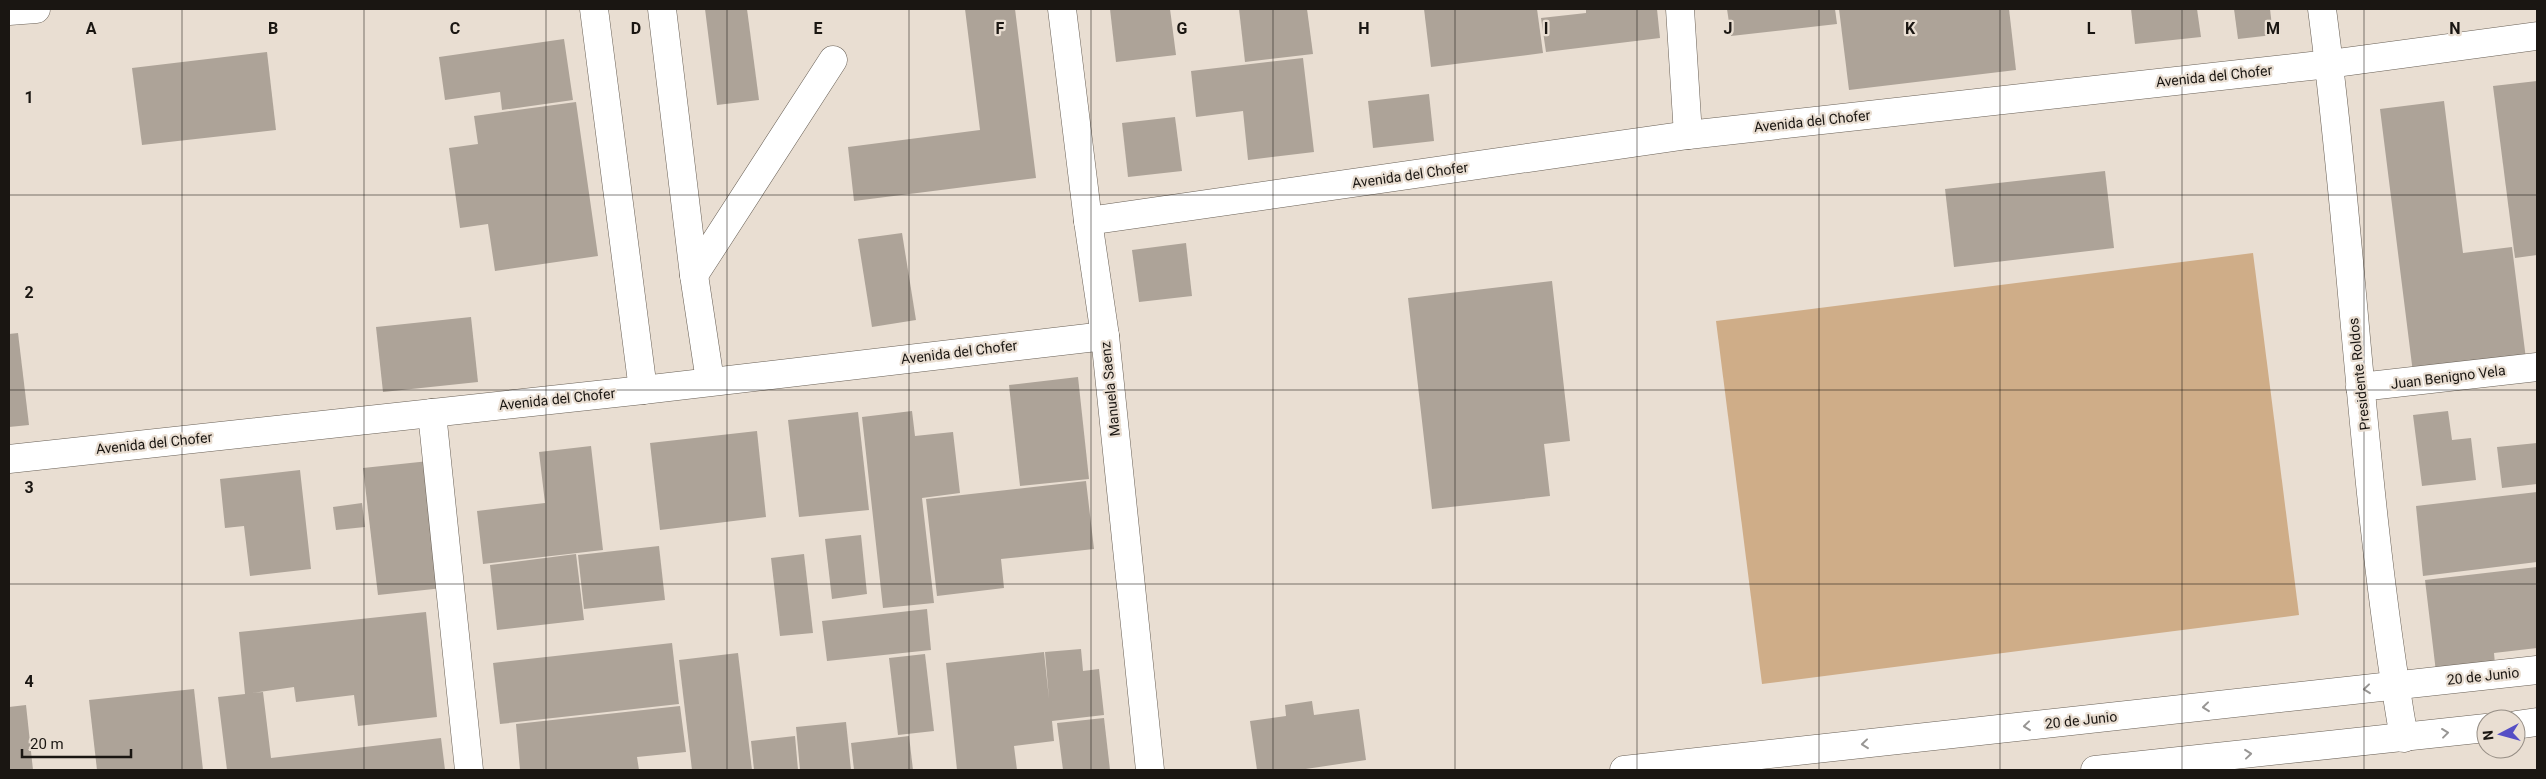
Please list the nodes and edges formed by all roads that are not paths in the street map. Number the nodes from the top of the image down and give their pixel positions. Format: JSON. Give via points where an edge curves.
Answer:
{"nodes":[{"id":1,"x":36,"y":9,"type":"edge"},
{"id":2,"x":594,"y":9,"type":"edge"},
{"id":3,"x":662,"y":9,"type":"edge"},
{"id":4,"x":1062,"y":9,"type":"edge"},
{"id":5,"x":1680,"y":9,"type":"edge"},
{"id":6,"x":2322,"y":9,"type":"edge"},
{"id":7,"x":9,"y":11,"type":"edge"},
{"id":8,"x":2537,"y":36,"type":"edge"},
{"id":9,"x":833,"y":60,"type":"dead end"},
{"id":10,"x":2329,"y":64,"type":"junction"},
{"id":11,"x":1688,"y":135,"type":"junction"},
{"id":12,"x":1088,"y":221,"type":"junction"},
{"id":13,"x":694,"y":275,"type":"junction"},
{"id":14,"x":1105,"y":336,"type":"junction"},
{"id":15,"x":2537,"y":367,"type":"edge"},
{"id":16,"x":710,"y":381,"type":"junction"},
{"id":17,"x":2360,"y":387,"type":"junction"},
{"id":18,"x":643,"y":390,"type":"junction"},
{"id":19,"x":432,"y":413,"type":"junction"},
{"id":20,"x":9,"y":459,"type":"edge"},
{"id":21,"x":2537,"y":670,"type":"edge"},
{"id":22,"x":2395,"y":686,"type":"junction"},
{"id":23,"x":2476,"y":729,"type":"edge"},
{"id":24,"x":2404,"y":738,"type":"junction"},
{"id":25,"x":469,"y":770,"type":"edge"},
{"id":26,"x":1150,"y":770,"type":"edge"},
{"id":27,"x":1624,"y":770,"type":"edge"},
{"id":28,"x":2101,"y":770,"type":"edge"}],
"edges":[{"from":1,"to":7,"type":"street"},
{"from":2,"to":18,"type":"street"},
{"from":3,"to":13,"type":"street"},
{"from":4,"to":12,"type":"street","name":"Manuela Saenz"},
{"from":5,"to":11,"type":"street"},
{"from":6,"to":10,"type":"street","name":"Presidente Roldos"},
{"from":8,"to":10,"type":"street","name":"Avenida del Chofer"},
{"from":9,"to":13,"type":"street"},
{"from":10,"to":11,"type":"street","name":"Avenida del Chofer"},
{"from":10,"to":17,"type":"street","name":"Presidente Roldos"},
{"from":11,"to":12,"type":"street","name":"Avenida del Chofer"},
{"from":12,"to":14,"type":"street","name":"Manuela Saenz"},
{"from":13,"to":16,"type":"street"},
{"from":14,"to":16,"type":"street","name":"Avenida del Chofer"},
{"from":14,"to":26,"type":"street","name":"Manuela Saenz"},
{"from":15,"to":17,"type":"street","name":"Juan Benigno Vela"},
{"from":16,"to":18,"type":"street","name":"Avenida del Chofer"},
{"from":17,"to":22,"type":"street","name":"Presidente Roldos"},
{"from":18,"to":19,"type":"street","name":"Avenida del Chofer"},
{"from":19,"to":20,"type":"street","name":"Avenida del Chofer"},
{"from":19,"to":25,"type":"street"},
{"from":21,"to":22,"type":"street","name":"20 de Junio"},
{"from":22,"to":24,"type":"street","name":"Presidente Roldos"},
{"from":22,"to":27,"type":"street","name":"20 de Junio","one_way":true},
{"from":24,"to":23,"type":"street","one_way":true},
{"from":28,"to":24,"type":"street","one_way":true}]}
